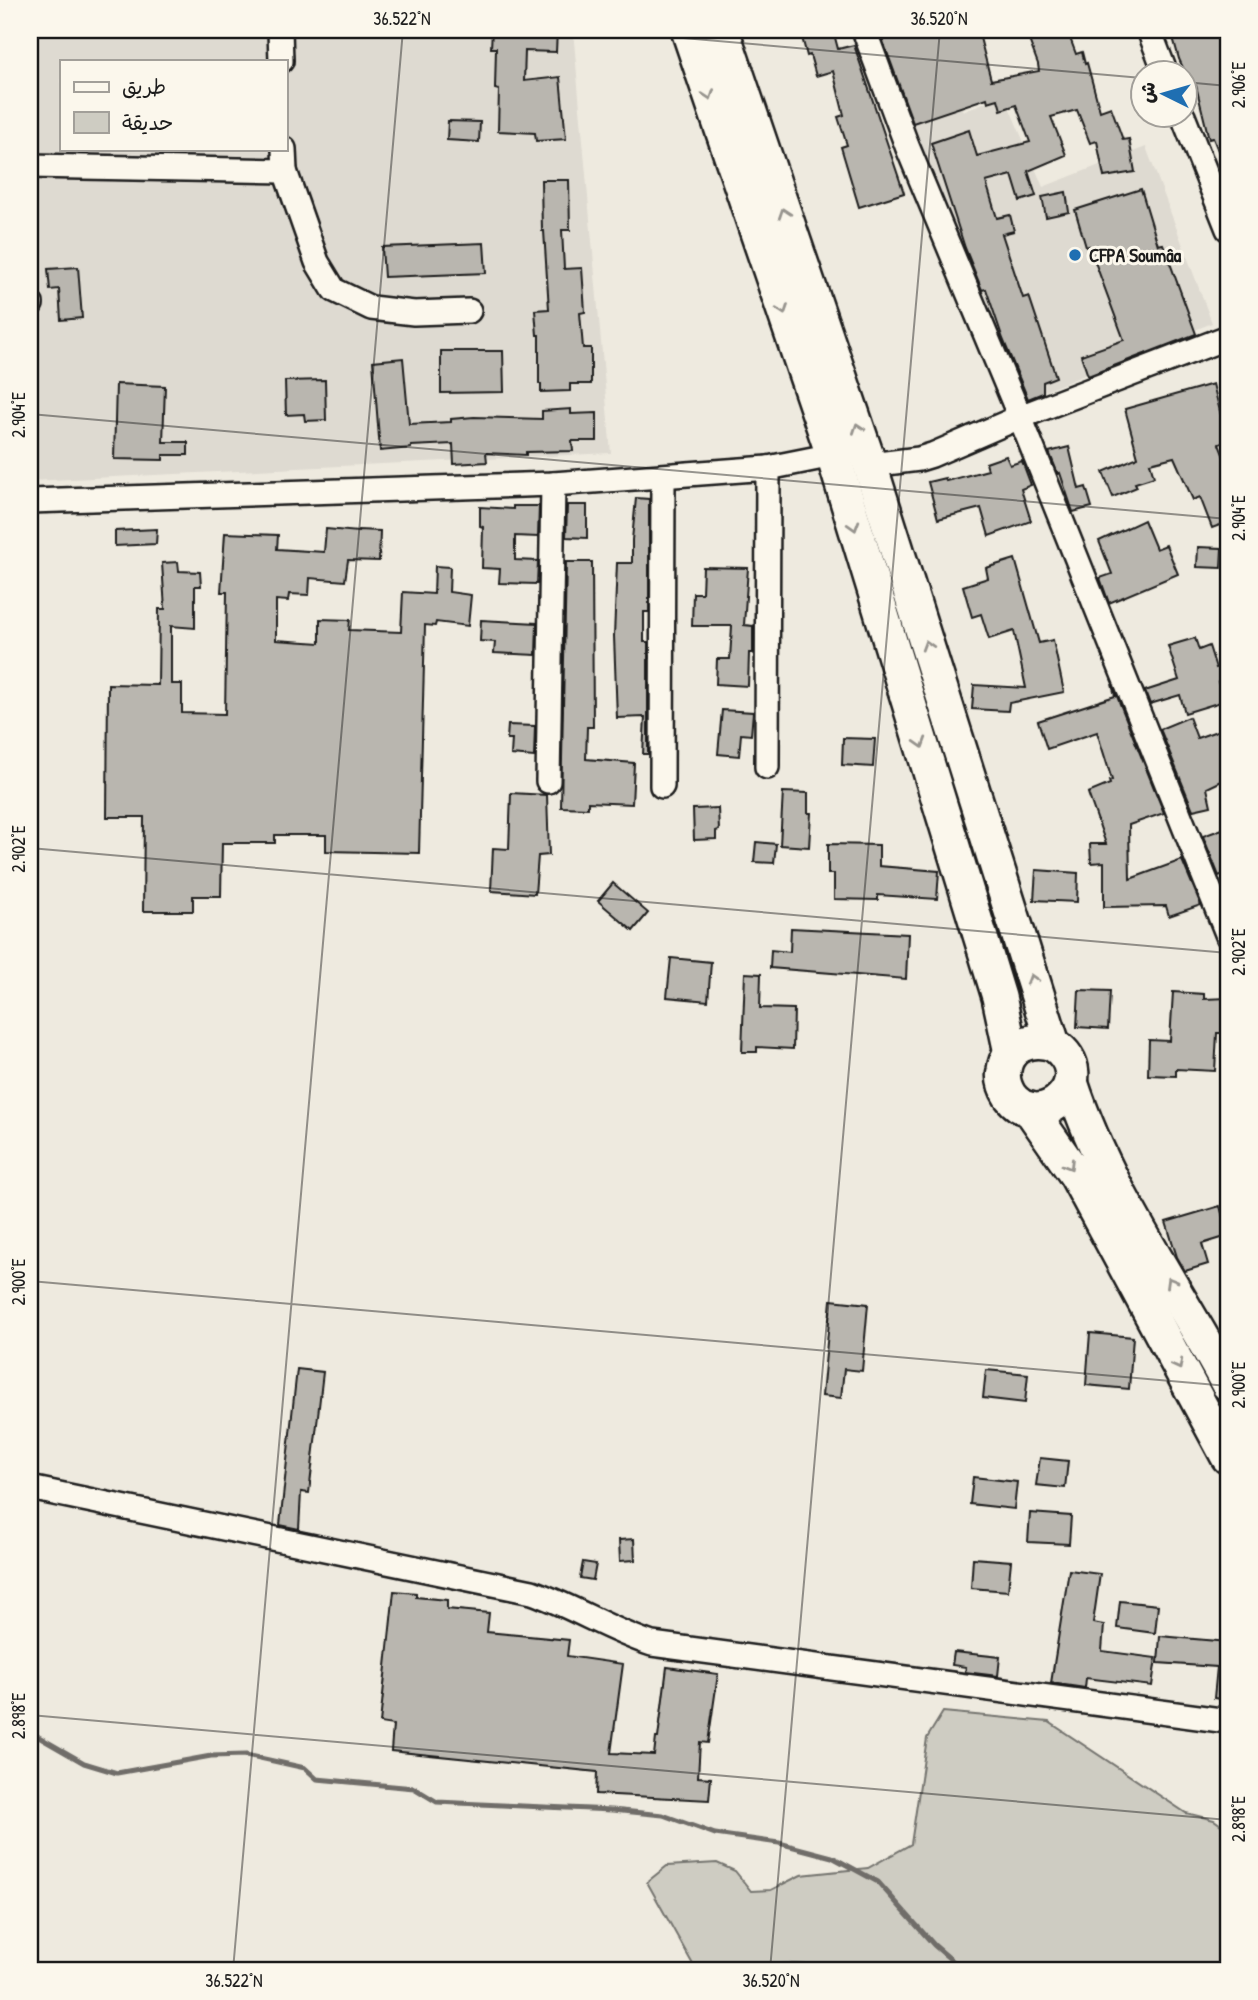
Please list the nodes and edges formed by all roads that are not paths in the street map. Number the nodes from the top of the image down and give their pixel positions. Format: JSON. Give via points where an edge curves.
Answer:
{"nodes":[{"id":1,"x":280,"y":30,"type":"edge"},
{"id":2,"x":688,"y":30,"type":"edge"},
{"id":3,"x":722,"y":30,"type":"edge"},
{"id":4,"x":864,"y":30,"type":"edge"},
{"id":5,"x":1149,"y":30,"type":"edge"},
{"id":6,"x":281,"y":60,"type":"edge"},
{"id":7,"x":1161,"y":60,"type":"edge"},
{"id":8,"x":1189,"y":130,"type":"edge"},
{"id":9,"x":285,"y":160,"type":"edge"},
{"id":10,"x":30,"y":166,"type":"edge"},
{"id":11,"x":1228,"y":229,"type":"edge"},
{"id":12,"x":469,"y":311,"type":"dead end"},
{"id":13,"x":1228,"y":337,"type":"edge"},
{"id":14,"x":1020,"y":417,"type":"junction"},
{"id":15,"x":833,"y":455,"type":"junction"},
{"id":16,"x":870,"y":465,"type":"junction"},
{"id":17,"x":768,"y":468,"type":"junction"},
{"id":18,"x":663,"y":477,"type":"junction"},
{"id":19,"x":553,"y":484,"type":"junction"},
{"id":20,"x":30,"y":501,"type":"edge"},
{"id":21,"x":768,"y":767,"type":"dead end"},
{"id":22,"x":548,"y":781,"type":"dead end"},
{"id":23,"x":662,"y":786,"type":"dead end"},
{"id":24,"x":1228,"y":936,"type":"edge"},
{"id":25,"x":1053,"y":1044,"type":"junction"},
{"id":26,"x":1011,"y":1053,"type":"junction"},
{"id":27,"x":1071,"y":1082,"type":"junction"},
{"id":28,"x":1030,"y":1109,"type":"junction"},
{"id":29,"x":1228,"y":1384,"type":"edge"},
{"id":30,"x":1228,"y":1457,"type":"edge"},
{"id":31,"x":30,"y":1488,"type":"edge"},
{"id":32,"x":1228,"y":1721,"type":"edge"}],
"edges":[{"from":1,"to":6,"type":"street"},
{"from":2,"to":15,"type":"highway","one_way":true},
{"from":16,"to":3,"type":"highway","one_way":true},
{"from":4,"to":14,"type":"street"},
{"from":5,"to":7,"type":"street"},
{"from":8,"to":11,"type":"street"},
{"from":9,"to":10,"type":"street"},
{"from":9,"to":12,"type":"street","via":[[317,262],[334,290],[371,308],[414,313]]},
{"from":13,"to":14,"type":"street"},
{"from":14,"to":16,"type":"street","via":[[932,455]]},
{"from":14,"to":24,"type":"street"},
{"from":15,"to":17,"type":"street"},
{"from":15,"to":26,"type":"highway","one_way":true,"via":[[999,997]]},
{"from":25,"to":16,"type":"highway","one_way":true},
{"from":17,"to":18,"type":"street"},
{"from":17,"to":21,"type":"street"},
{"from":18,"to":19,"type":"street"},
{"from":18,"to":23,"type":"street"},
{"from":19,"to":20,"type":"street"},
{"from":19,"to":22,"type":"street"},
{"from":25,"to":26,"type":"highway","via":[[1035,1040]]},
{"from":25,"to":27,"type":"highway","via":[[1070,1064]]},
{"from":26,"to":28,"type":"highway","via":[[1004,1069],[1005,1086],[1015,1101]]},
{"from":27,"to":28,"type":"highway","via":[[1056,1104]]},
{"from":29,"to":27,"type":"highway","one_way":true,"via":[[1102,1161]]},
{"from":28,"to":30,"type":"highway","one_way":true,"via":[[1076,1175]]},
{"from":31,"to":32,"type":"street","via":[[532,1592],[652,1644]]}]}
